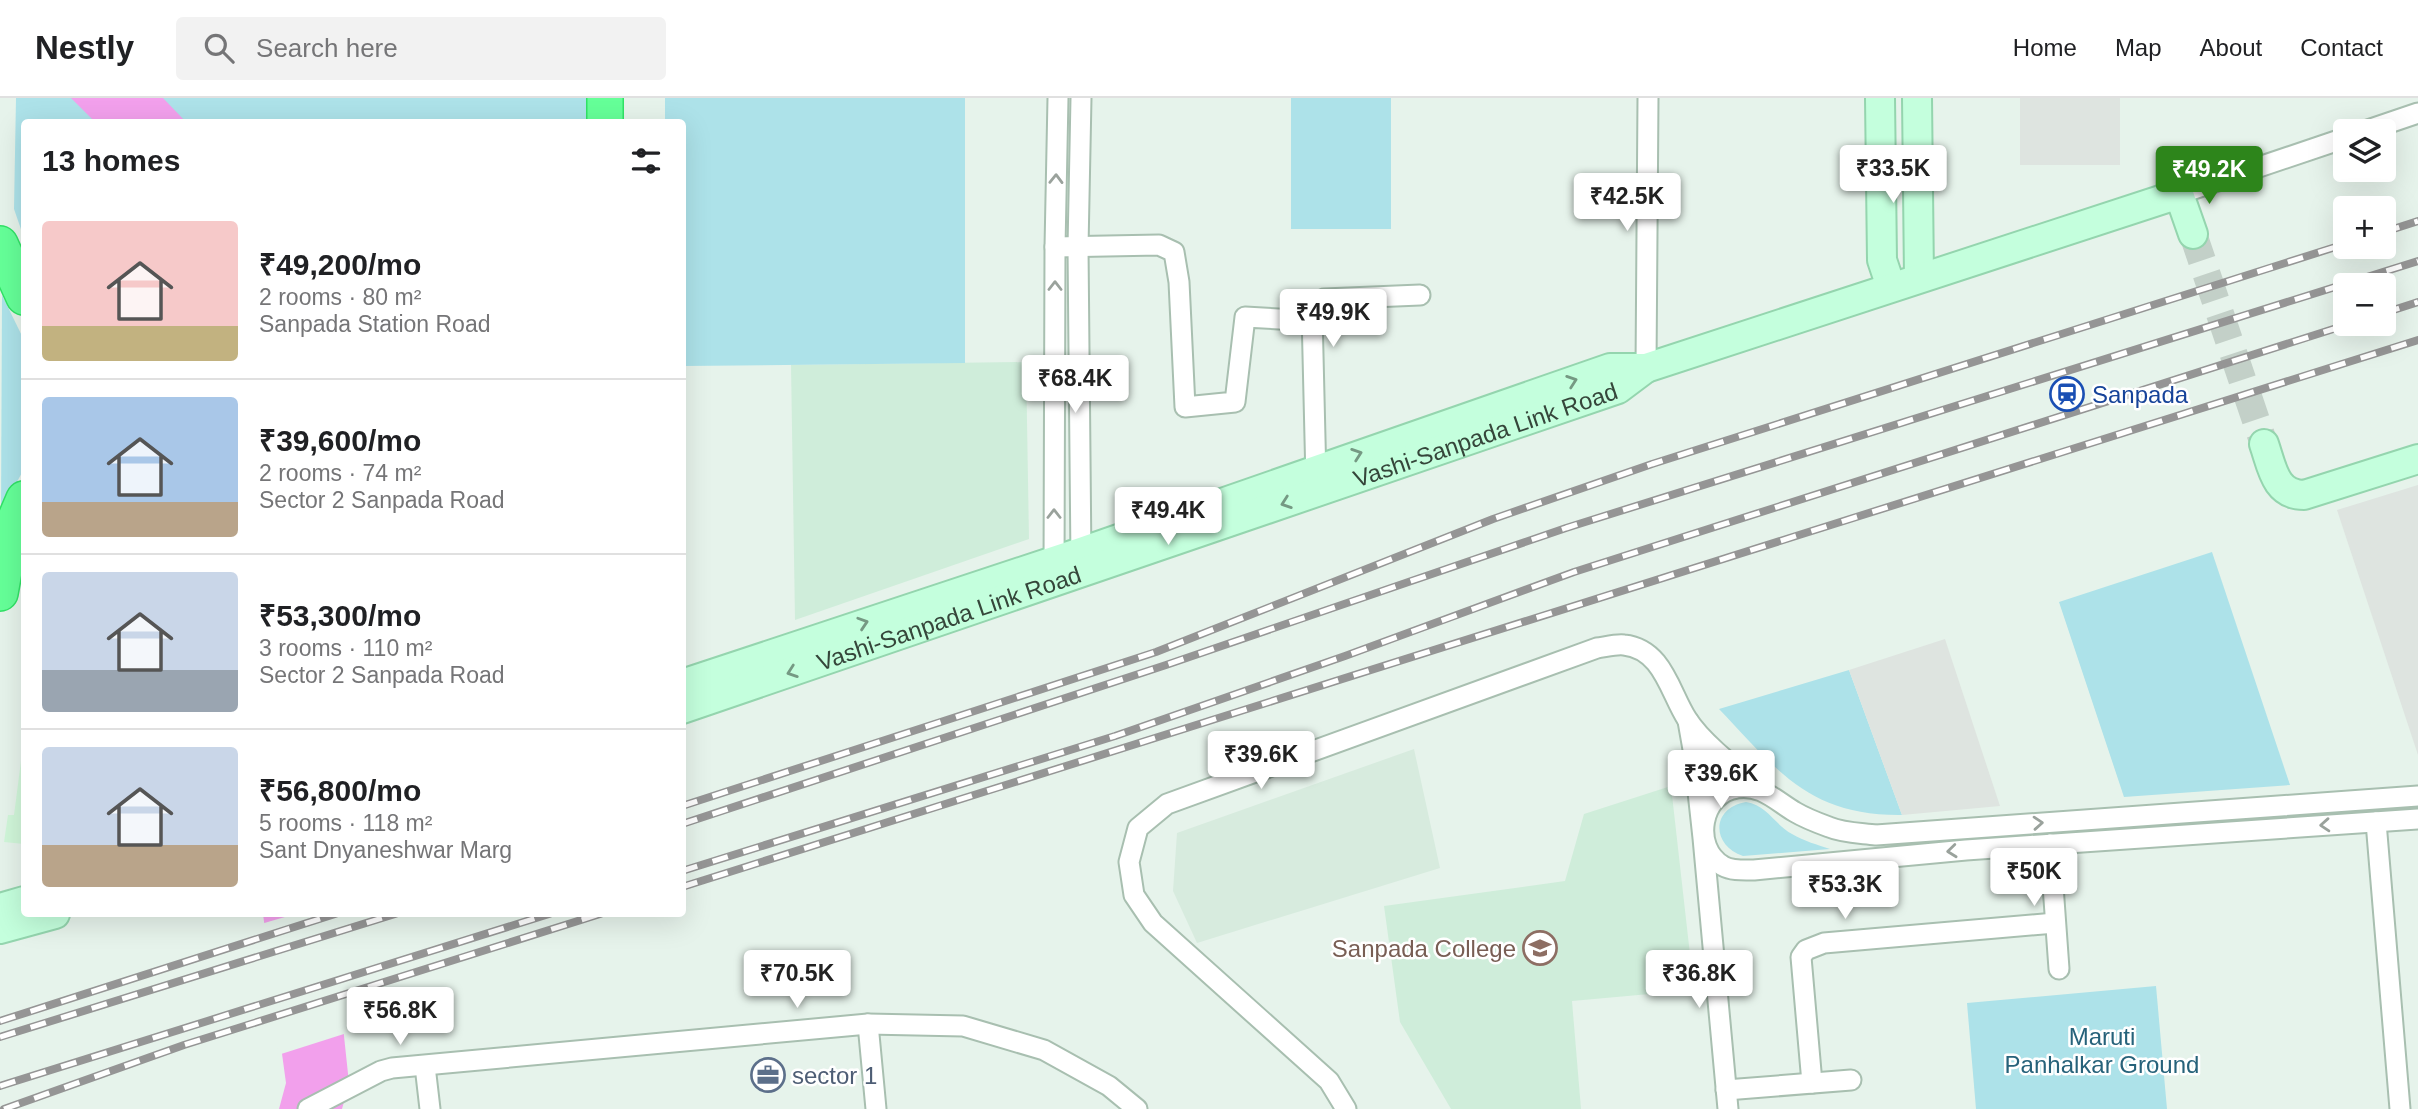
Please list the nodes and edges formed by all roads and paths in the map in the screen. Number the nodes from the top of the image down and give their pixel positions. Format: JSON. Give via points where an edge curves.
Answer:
{"nodes":[{"id":1,"x":605,"y":98,"type":"edge"},
{"id":2,"x":626,"y":98,"type":"edge"},
{"id":3,"x":1058,"y":98,"type":"edge"},
{"id":4,"x":1081,"y":98,"type":"edge"},
{"id":5,"x":1648,"y":98,"type":"edge"},
{"id":6,"x":1880,"y":98,"type":"edge"},
{"id":7,"x":1917,"y":98,"type":"edge"},
{"id":8,"x":2418,"y":113,"type":"edge"},
{"id":9,"x":605,"y":119,"type":"edge"},
{"id":10,"x":626,"y":119,"type":"edge"},
{"id":11,"x":2396,"y":120,"type":"edge"},
{"id":12,"x":2333,"y":142,"type":"edge"},
{"id":13,"x":2179,"y":194,"type":"junction"},
{"id":14,"x":2193,"y":234,"type":"tunnel mouth"},
{"id":15,"x":0,"y":244,"type":"edge"},
{"id":16,"x":1055,"y":247,"type":"junction"},
{"id":17,"x":1078,"y":247,"type":"junction"},
{"id":18,"x":1919,"y":278,"type":"junction"},
{"id":19,"x":1891,"y":287,"type":"junction"},
{"id":20,"x":21,"y":290,"type":"edge"},
{"id":21,"x":1420,"y":295,"type":"dead end"},
{"id":22,"x":1312,"y":321,"type":"junction"},
{"id":23,"x":1646,"y":368,"type":"junction"},
{"id":24,"x":2264,"y":444,"type":"tunnel mouth"},
{"id":25,"x":2418,"y":459,"type":"edge"},
{"id":26,"x":1316,"y":480,"type":"junction"},
{"id":27,"x":21,"y":506,"type":"edge"},
{"id":28,"x":1081,"y":562,"type":"junction"},
{"id":29,"x":1054,"y":571,"type":"junction"},
{"id":30,"x":0,"y":593,"type":"edge"},
{"id":31,"x":686,"y":683,"type":"edge"},
{"id":32,"x":686,"y":708,"type":"edge"},
{"id":33,"x":1687,"y":720,"type":"junction"},
{"id":34,"x":1762,"y":790,"type":"junction"},
{"id":35,"x":2418,"y":796,"type":"edge"},
{"id":36,"x":2418,"y":819,"type":"edge"},
{"id":37,"x":2376,"y":822,"type":"junction"},
{"id":38,"x":1831,"y":828,"type":"junction"},
{"id":39,"x":1703,"y":838,"type":"junction"},
{"id":40,"x":2050,"y":844,"type":"junction"},
{"id":41,"x":1834,"y":864,"type":"junction"},
{"id":42,"x":1737,"y":870,"type":"junction"},
{"id":43,"x":21,"y":902,"type":"edge"},
{"id":44,"x":1710,"y":907,"type":"junction"},
{"id":45,"x":0,"y":908,"type":"edge"},
{"id":46,"x":44,"y":917,"type":"edge"},
{"id":47,"x":2055,"y":923,"type":"junction"},
{"id":48,"x":0,"y":929,"type":"edge"},
{"id":49,"x":2059,"y":969,"type":"dead end"},
{"id":50,"x":867,"y":1024,"type":"junction"},
{"id":51,"x":425,"y":1066,"type":"junction"},
{"id":52,"x":1851,"y":1080,"type":"dead end"},
{"id":53,"x":1812,"y":1083,"type":"junction"},
{"id":54,"x":1727,"y":1100,"type":"edge"},
{"id":55,"x":308,"y":1109,"type":"edge"},
{"id":56,"x":430,"y":1109,"type":"edge"},
{"id":57,"x":876,"y":1109,"type":"edge"},
{"id":58,"x":1137,"y":1109,"type":"edge"},
{"id":59,"x":1346,"y":1109,"type":"edge"},
{"id":60,"x":2400,"y":1109,"type":"edge"}],
"edges":[{"from":1,"to":9,"type":"highway"},
{"from":2,"to":10,"type":"highway"},
{"from":16,"to":3,"type":"street","one_way":true},
{"from":4,"to":17,"type":"street"},
{"from":5,"to":23,"type":"street"},
{"from":6,"to":19,"type":"main road","via":[[1882,260]]},
{"from":7,"to":18,"type":"main road"},
{"from":8,"to":11,"type":"street"},
{"from":12,"to":13,"type":"street"},
{"from":13,"to":14,"type":"main road"},
{"from":13,"to":18,"type":"main road","name":"Vashi-Sanpada Link Road"},
{"from":15,"to":20,"type":"highway"},
{"from":16,"to":17,"type":"street"},
{"from":29,"to":16,"type":"street","one_way":true},
{"from":17,"to":22,"type":"street","via":[[1159,245],[1174,252],[1185,407],[1235,402],[1245,317]]},
{"from":17,"to":28,"type":"street"},
{"from":18,"to":19,"type":"main road","name":"Vashi-Sanpada Link Road"},
{"from":19,"to":23,"type":"main road","name":"Vashi-Sanpada Link Road"},
{"from":21,"to":22,"type":"street","via":[[1324,299],[1315,306]]},
{"from":22,"to":26,"type":"street"},
{"from":23,"to":26,"type":"main road","name":"Vashi-Sanpada Link Road","via":[[1610,368]]},
{"from":24,"to":25,"type":"main road","via":[[2276,478],[2293,495]]},
{"from":26,"to":28,"type":"main road","name":"Vashi-Sanpada Link Road"},
{"from":27,"to":30,"type":"highway","via":[[12,527]]},
{"from":28,"to":29,"type":"main road","name":"Vashi-Sanpada Link Road"},
{"from":31,"to":29,"type":"main road","name":"Vashi-Sanpada Link Road","one_way":true},
{"from":29,"to":32,"type":"main road","name":"Vashi-Sanpada Link Road","one_way":true},
{"from":33,"to":34,"type":"street"},
{"from":33,"to":39,"type":"street"},
{"from":33,"to":59,"type":"street","via":[[1665,672],[1644,653],[1625,645],[1597,648],[1167,804],[1138,828],[1129,862],[1134,895],[1153,923],[1329,1081]]},
{"from":34,"to":38,"type":"street"},
{"from":34,"to":39,"type":"street","via":[[1749,787],[1724,792],[1708,809]]},
{"from":38,"to":35,"type":"street","one_way":true,"via":[[1876,835]]},
{"from":36,"to":37,"type":"street"},
{"from":37,"to":40,"type":"street","one_way":true},
{"from":37,"to":60,"type":"street"},
{"from":38,"to":41,"type":"street","via":[[1844,846]]},
{"from":39,"to":42,"type":"street","via":[[1715,859]]},
{"from":39,"to":44,"type":"street"},
{"from":40,"to":41,"type":"street","one_way":true},
{"from":40,"to":47,"type":"street"},
{"from":41,"to":42,"type":"street"},
{"from":42,"to":44,"type":"street","via":[[1718,882]]},
{"from":43,"to":45,"type":"main road"},
{"from":44,"to":54,"type":"street"},
{"from":46,"to":48,"type":"main road"},
{"from":47,"to":49,"type":"street"},
{"from":47,"to":53,"type":"street","via":[[1824,943],[1806,950],[1801,957]]},
{"from":50,"to":51,"type":"street"},
{"from":50,"to":57,"type":"street"},
{"from":50,"to":58,"type":"street","via":[[963,1026],[1044,1050],[1109,1086]]},
{"from":51,"to":55,"type":"street","via":[[381,1071]]},
{"from":51,"to":56,"type":"street"},
{"from":52,"to":53,"type":"street"},
{"from":53,"to":54,"type":"street"}]}
